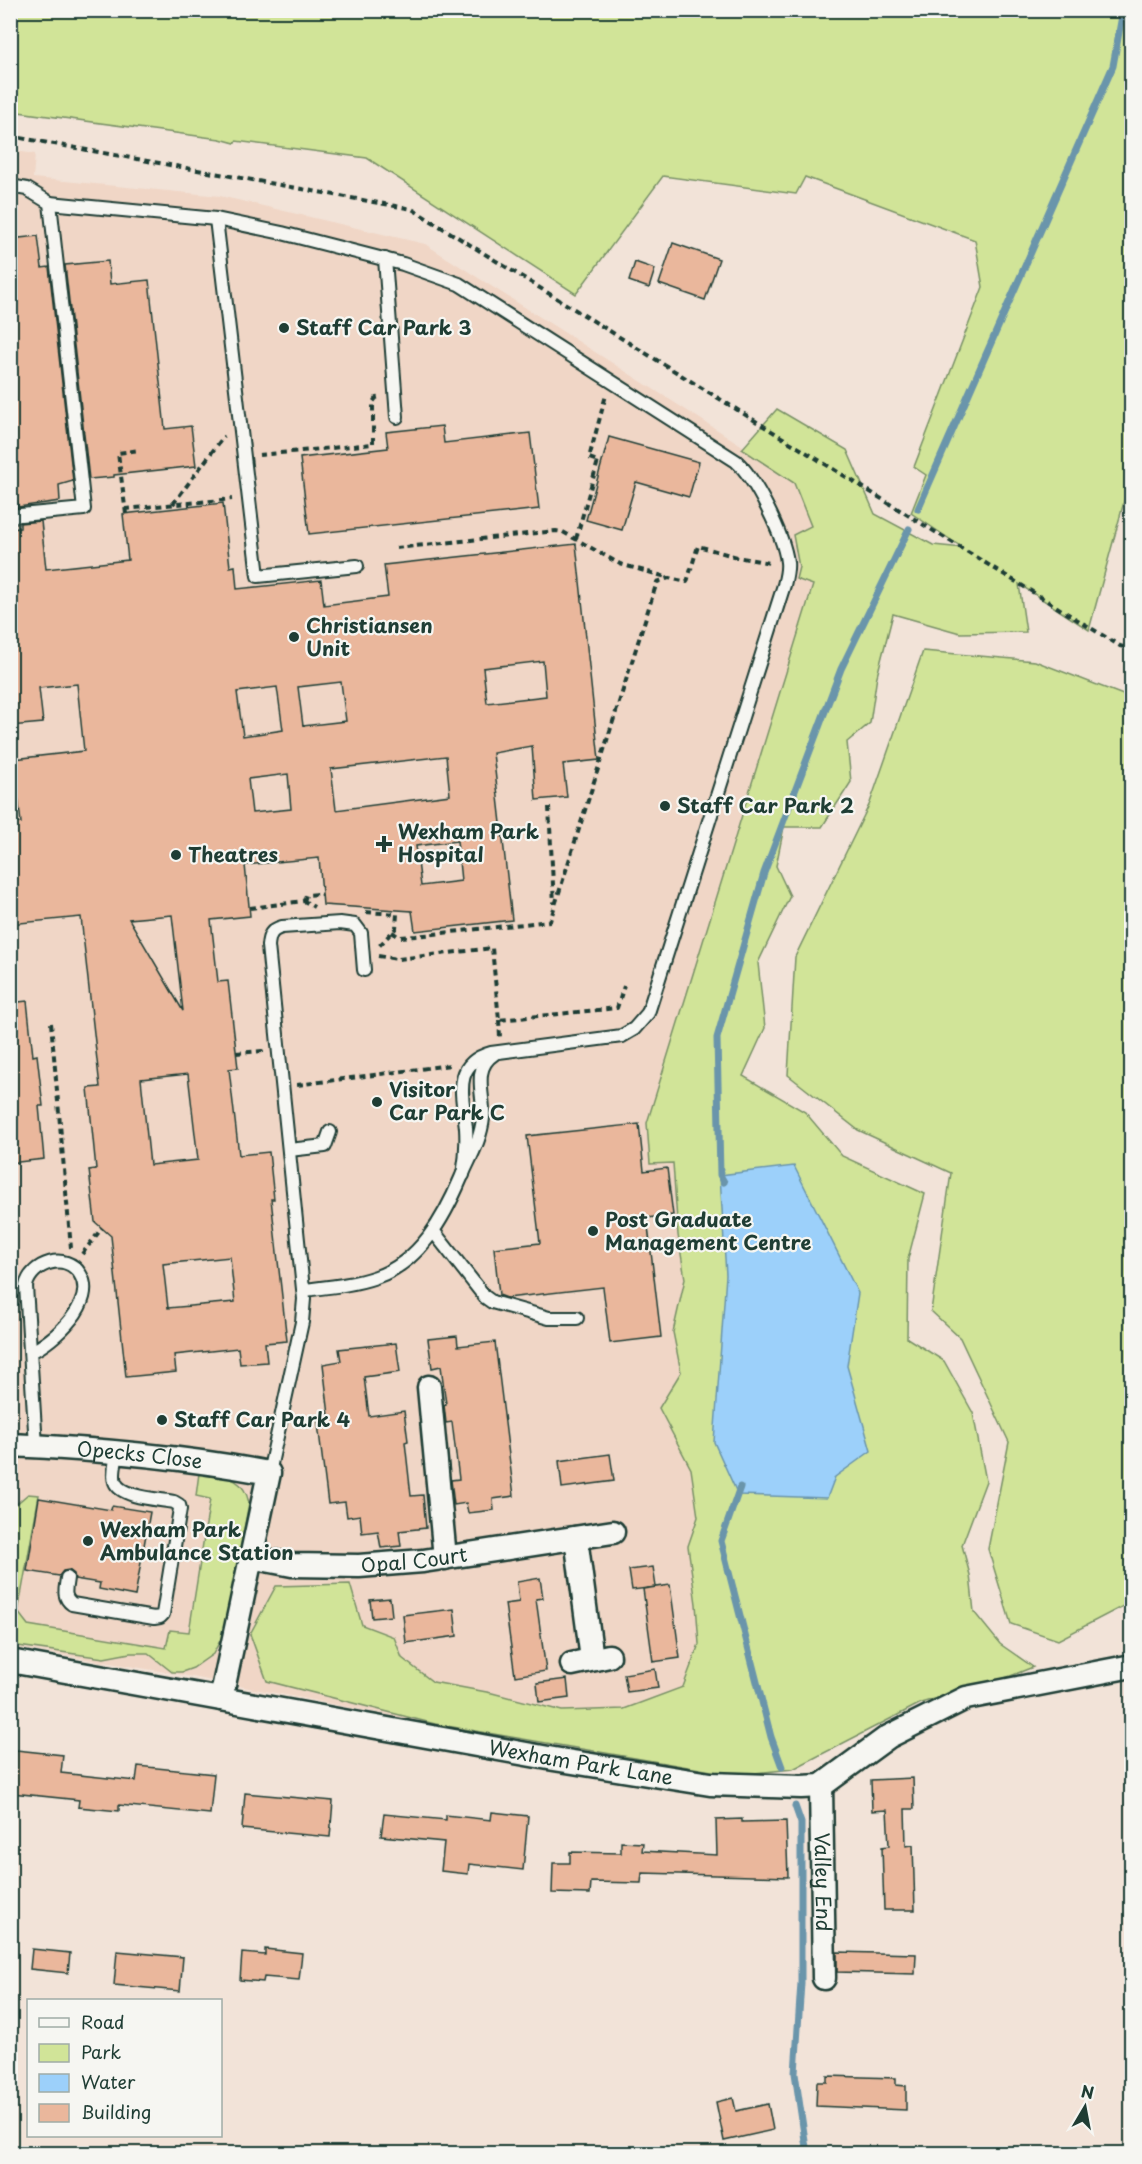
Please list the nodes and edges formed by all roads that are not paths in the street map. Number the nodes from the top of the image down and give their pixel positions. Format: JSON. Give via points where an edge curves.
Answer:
{"nodes":[{"id":1,"x":10,"y":186,"type":"edge"},
{"id":2,"x":50,"y":203,"type":"junction"},
{"id":3,"x":216,"y":219,"type":"junction"},
{"id":4,"x":385,"y":259,"type":"junction"},
{"id":5,"x":398,"y":417,"type":"dead end"},
{"id":6,"x":10,"y":516,"type":"edge"},
{"id":7,"x":357,"y":566,"type":"dead end"},
{"id":8,"x":364,"y":970,"type":"dead end"},
{"id":9,"x":498,"y":1052,"type":"junction"},
{"id":10,"x":330,"y":1132,"type":"dead end"},
{"id":11,"x":289,"y":1150,"type":"junction"},
{"id":12,"x":463,"y":1175,"type":"junction"},
{"id":13,"x":434,"y":1232,"type":"junction"},
{"id":14,"x":304,"y":1290,"type":"junction"},
{"id":15,"x":577,"y":1318,"type":"dead end"},
{"id":16,"x":31,"y":1352,"type":"junction"},
{"id":17,"x":429,"y":1387,"type":"dead end"},
{"id":18,"x":10,"y":1445,"type":"edge"},
{"id":19,"x":36,"y":1446,"type":"junction"},
{"id":20,"x":117,"y":1453,"type":"junction"},
{"id":21,"x":269,"y":1473,"type":"junction"},
{"id":22,"x":613,"y":1532,"type":"dead end"},
{"id":23,"x":576,"y":1538,"type":"junction"},
{"id":24,"x":250,"y":1557,"type":"junction"},
{"id":25,"x":445,"y":1558,"type":"junction"},
{"id":26,"x":67,"y":1578,"type":"dead end"},
{"id":27,"x":591,"y":1660,"type":"dead end"},
{"id":28,"x":10,"y":1661,"type":"edge"},
{"id":29,"x":1131,"y":1666,"type":"edge"},
{"id":30,"x":221,"y":1699,"type":"junction"},
{"id":31,"x":821,"y":1786,"type":"junction"},
{"id":32,"x":824,"y":1978,"type":"dead end"}],
"edges":[{"from":1,"to":2,"type":"lane","via":[[27,189]]},
{"from":2,"to":3,"type":"lane"},
{"from":2,"to":6,"type":"lane","via":[[84,509]]},
{"from":3,"to":4,"type":"lane"},
{"from":3,"to":7,"type":"lane","via":[[258,576]]},
{"from":4,"to":5,"type":"lane"},
{"from":4,"to":9,"type":"lane","via":[[459,284],[736,461],[752,478],[782,542],[787,565],[784,585],[648,1013],[622,1036]]},
{"from":8,"to":11,"type":"lane","via":[[361,933],[355,925],[282,927],[270,933],[268,946]]},
{"from":9,"to":12,"type":"lane","via":[[483,1064],[481,1130]]},
{"from":9,"to":12,"type":"lane","via":[[477,1059],[463,1077]]},
{"from":10,"to":11,"type":"lane","via":[[322,1147]]},
{"from":11,"to":14,"type":"lane"},
{"from":12,"to":13,"type":"lane"},
{"from":13,"to":14,"type":"lane","via":[[413,1253],[379,1276]]},
{"from":13,"to":15,"type":"lane","via":[[492,1302],[549,1318]]},
{"from":14,"to":21,"type":"lane","via":[[302,1322]]},
{"from":16,"to":16,"type":"lane","via":[[26,1286],[29,1276],[47,1263],[64,1263],[78,1270],[84,1281],[80,1306],[57,1336]]},
{"from":16,"to":19,"type":"lane"},
{"from":17,"to":25,"type":"street"},
{"from":18,"to":19,"type":"street","name":"Opecks Close"},
{"from":19,"to":20,"type":"street","name":"Opecks Close"},
{"from":20,"to":21,"type":"street","name":"Opecks Close"},
{"from":20,"to":26,"type":"lane","via":[[114,1478],[122,1491],[174,1502],[180,1509],[162,1614],[154,1618],[72,1604],[65,1594]]},
{"from":21,"to":24,"type":"street"},
{"from":22,"to":23,"type":"street","name":"Opal Court"},
{"from":23,"to":25,"type":"street","name":"Opal Court"},
{"from":23,"to":27,"type":"street"},
{"from":24,"to":25,"type":"street","name":"Opal Court","via":[[292,1564],[359,1566]]},
{"from":24,"to":30,"type":"street"},
{"from":28,"to":30,"type":"street","name":"Wexham Park Lane"},
{"from":29,"to":31,"type":"street","via":[[966,1698],[888,1737]]},
{"from":30,"to":31,"type":"street","name":"Wexham Park Lane","via":[[710,1785]]},
{"from":31,"to":32,"type":"street","name":"Valley End"}]}
